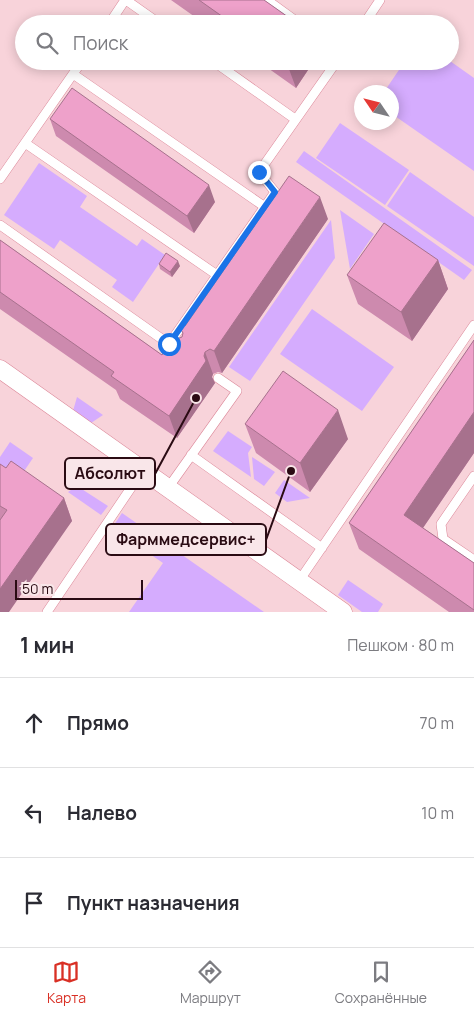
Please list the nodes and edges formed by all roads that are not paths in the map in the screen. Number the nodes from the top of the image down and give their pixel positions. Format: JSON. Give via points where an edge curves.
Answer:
{"nodes":[{"id":1,"x":126,"y":0,"type":"edge"},
{"id":2,"x":267,"y":0,"type":"edge"},
{"id":3,"x":380,"y":0,"type":"edge"},
{"id":4,"x":115,"y":15,"type":"edge"},
{"id":5,"x":147,"y":15,"type":"edge"},
{"id":6,"x":288,"y":15,"type":"edge"},
{"id":7,"x":370,"y":15,"type":"edge"},
{"id":8,"x":76,"y":70,"type":"edge"},
{"id":9,"x":226,"y":70,"type":"edge"},
{"id":10,"x":330,"y":70,"type":"edge"},
{"id":11,"x":73,"y":74,"type":"junction"},
{"id":12,"x":295,"y":119,"type":"junction"},
{"id":13,"x":25,"y":142,"type":"junction"},
{"id":14,"x":0,"y":179,"type":"edge"},
{"id":15,"x":265,"y":206,"type":"junction"},
{"id":16,"x":0,"y":225,"type":"edge"},
{"id":17,"x":217,"y":275,"type":"junction"},
{"id":18,"x":474,"y":324,"type":"edge"},
{"id":19,"x":0,"y":369,"type":"edge"},
{"id":20,"x":218,"y":378,"type":"dead end"},
{"id":21,"x":192,"y":455,"type":"junction"},
{"id":22,"x":143,"y":470,"type":"junction"},
{"id":23,"x":474,"y":476,"type":"edge"},
{"id":24,"x":168,"y":488,"type":"junction"},
{"id":25,"x":322,"y":548,"type":"junction"},
{"id":26,"x":474,"y":560,"type":"edge"},
{"id":27,"x":299,"y":581,"type":"junction"},
{"id":28,"x":46,"y":612,"type":"edge"},
{"id":29,"x":343,"y":612,"type":"edge"}],
"edges":[{"from":1,"to":4,"type":"lane"},
{"from":1,"to":5,"type":"lane"},
{"from":2,"to":6,"type":"lane"},
{"from":3,"to":7,"type":"lane"},
{"from":8,"to":11,"type":"lane"},
{"from":9,"to":12,"type":"lane"},
{"from":10,"to":12,"type":"lane"},
{"from":11,"to":13,"type":"lane"},
{"from":11,"to":15,"type":"lane"},
{"from":12,"to":15,"type":"lane","via":[[259,172],[275,192]]},
{"from":13,"to":14,"type":"lane"},
{"from":13,"to":17,"type":"lane"},
{"from":15,"to":17,"type":"lane"},
{"from":16,"to":17,"type":"lane","via":[[173,347]]},
{"from":18,"to":25,"type":"lane"},
{"from":19,"to":22,"type":"street"},
{"from":20,"to":21,"type":"lane","via":[[236,391]]},
{"from":21,"to":24,"type":"lane"},
{"from":21,"to":25,"type":"lane"},
{"from":22,"to":24,"type":"street"},
{"from":22,"to":28,"type":"lane"},
{"from":23,"to":26,"type":"lane","via":[[441,524],[443,539]]},
{"from":24,"to":27,"type":"street"},
{"from":25,"to":27,"type":"lane"},
{"from":27,"to":29,"type":"street"}]}
